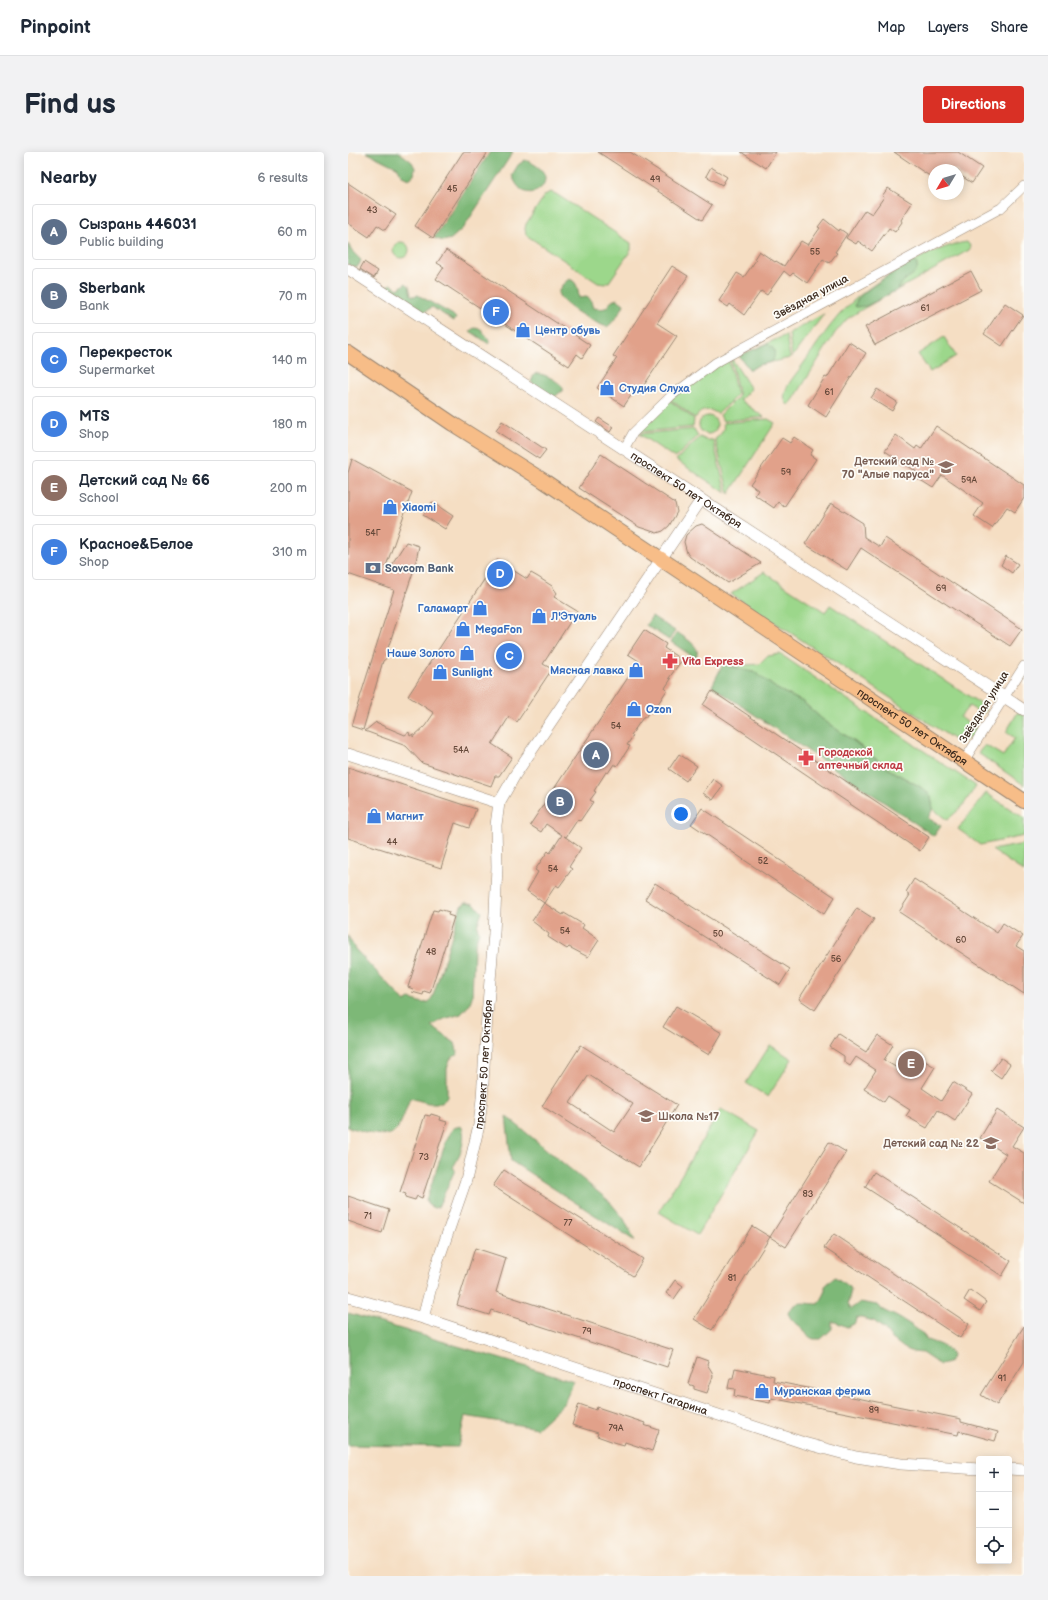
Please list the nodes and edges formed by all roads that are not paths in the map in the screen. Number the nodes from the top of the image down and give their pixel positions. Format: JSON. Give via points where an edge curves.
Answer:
{"nodes":[{"id":1,"x":1024,"y":186,"type":"edge"},
{"id":2,"x":348,"y":269,"type":"edge"},
{"id":3,"x":348,"y":353,"type":"edge"},
{"id":4,"x":624,"y":449,"type":"junction"},
{"id":5,"x":701,"y":500,"type":"junction"},
{"id":6,"x":661,"y":559,"type":"junction"},
{"id":7,"x":1024,"y":666,"type":"edge"},
{"id":8,"x":1005,"y":698,"type":"junction"},
{"id":9,"x":1024,"y":710,"type":"edge"},
{"id":10,"x":348,"y":754,"type":"edge"},
{"id":11,"x":964,"y":761,"type":"junction"},
{"id":12,"x":1024,"y":801,"type":"edge"},
{"id":13,"x":499,"y":803,"type":"junction"},
{"id":14,"x":348,"y":1297,"type":"edge"},
{"id":15,"x":423,"y":1318,"type":"junction"},
{"id":16,"x":976,"y":1469,"type":"edge"},
{"id":17,"x":1012,"y":1470,"type":"edge"},
{"id":18,"x":1024,"y":1470,"type":"edge"}],
"edges":[{"from":1,"to":4,"type":"street","name":"Звёздная улица","via":[[1001,208],[715,363],[671,396],[633,434]]},
{"from":2,"to":4,"type":"street","name":"проспект 50 лет Октября"},
{"from":3,"to":6,"type":"main road","name":"проспект 50 лет Октября"},
{"from":4,"to":5,"type":"street","name":"проспект 50 лет Октября"},
{"from":5,"to":6,"type":"street"},
{"from":5,"to":8,"type":"street","name":"проспект 50 лет Октября"},
{"from":6,"to":11,"type":"main road","name":"проспект 50 лет Октября"},
{"from":6,"to":13,"type":"street","name":"проспект 50 лет Октября","via":[[514,775]]},
{"from":7,"to":8,"type":"street","name":"Звёздная улица"},
{"from":8,"to":9,"type":"street","name":"проспект 50 лет Октября"},
{"from":8,"to":11,"type":"street","name":"Звёздная улица"},
{"from":10,"to":13,"type":"street"},
{"from":11,"to":12,"type":"main road","name":"проспект 50 лет Октября"},
{"from":13,"to":15,"type":"street","name":"проспект 50 лет Октября","via":[[496,825],[494,933],[479,1125],[466,1180],[437,1264]]},
{"from":14,"to":15,"type":"street","name":"проспект Гагарина"},
{"from":15,"to":16,"type":"street","name":"проспект Гагарина","via":[[804,1443],[856,1457],[901,1464]]},
{"from":17,"to":18,"type":"street"}]}
